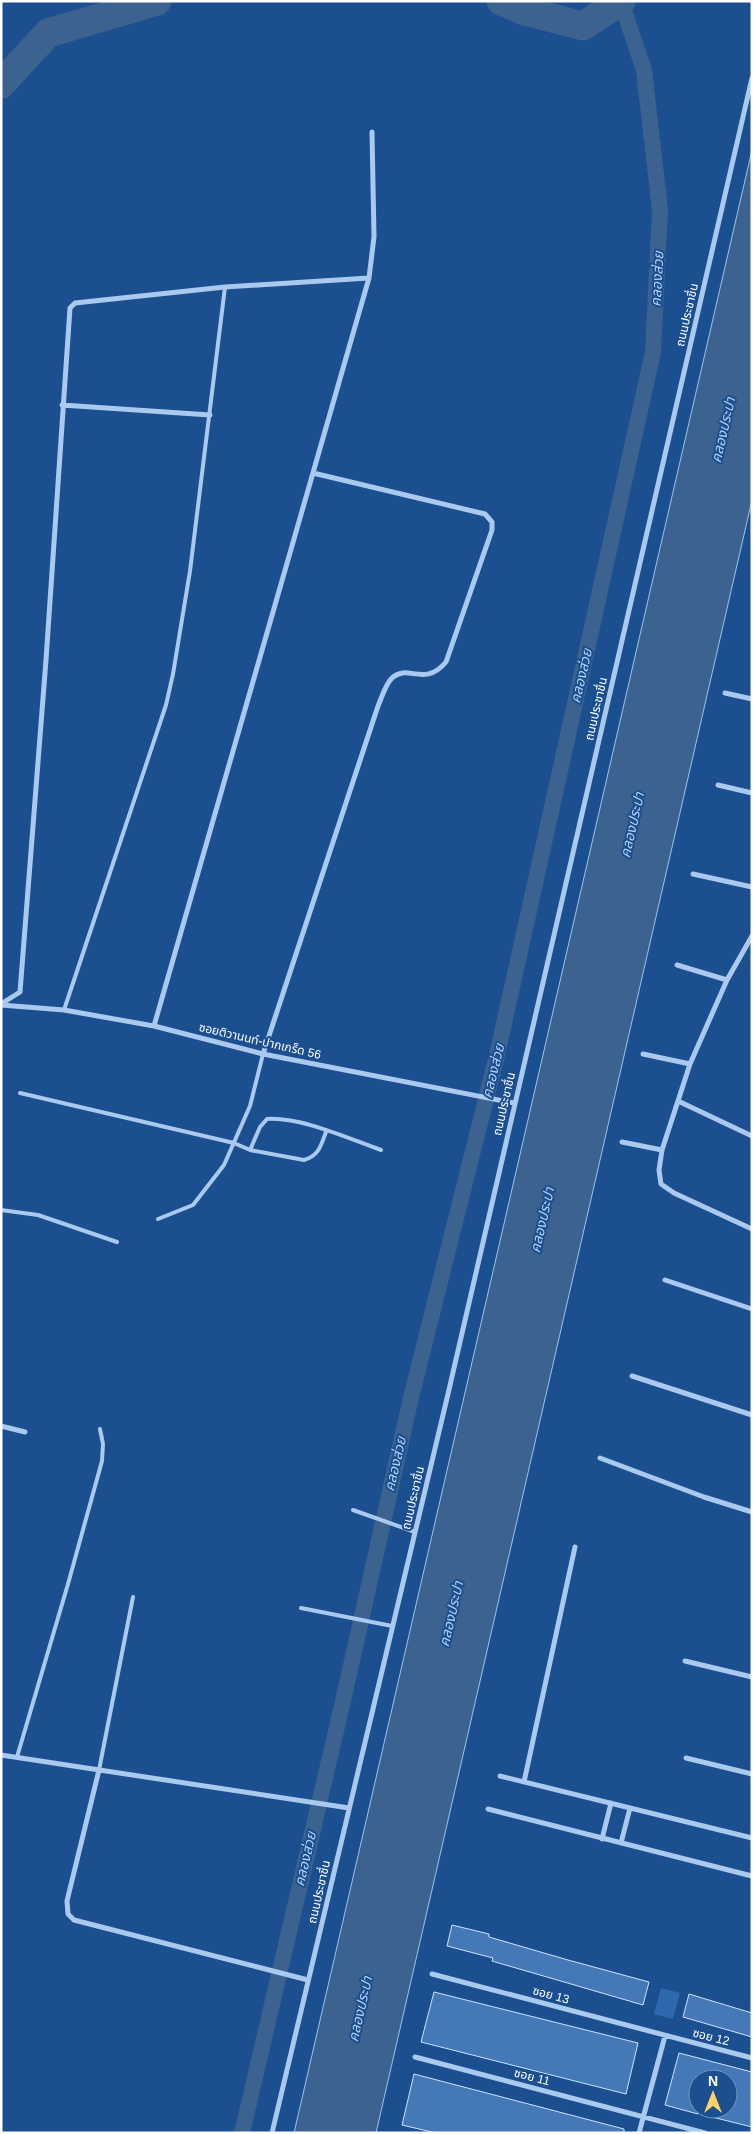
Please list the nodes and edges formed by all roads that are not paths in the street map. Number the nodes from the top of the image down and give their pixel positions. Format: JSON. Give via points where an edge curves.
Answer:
{"nodes":[{"id":1,"x":752,"y":78,"type":"edge"},
{"id":2,"x":372,"y":132,"type":"dead end"},
{"id":3,"x":369,"y":278,"type":"junction"},
{"id":4,"x":225,"y":287,"type":"junction"},
{"id":5,"x":62,"y":405,"type":"junction"},
{"id":6,"x":210,"y":415,"type":"junction"},
{"id":7,"x":313,"y":473,"type":"junction"},
{"id":8,"x":725,"y":693,"type":"dead end"},
{"id":9,"x":752,"y":699,"type":"edge"},
{"id":10,"x":718,"y":785,"type":"dead end"},
{"id":11,"x":752,"y":793,"type":"edge"},
{"id":12,"x":693,"y":874,"type":"dead end"},
{"id":13,"x":752,"y":887,"type":"edge"},
{"id":14,"x":752,"y":936,"type":"edge"},
{"id":15,"x":677,"y":965,"type":"dead end"},
{"id":16,"x":727,"y":980,"type":"junction"},
{"id":17,"x":1,"y":1005,"type":"edge"},
{"id":18,"x":64,"y":1010,"type":"junction"},
{"id":19,"x":154,"y":1026,"type":"junction"},
{"id":20,"x":263,"y":1054,"type":"junction"},
{"id":21,"x":643,"y":1054,"type":"dead end"},
{"id":22,"x":690,"y":1064,"type":"junction"},
{"id":23,"x":20,"y":1093,"type":"dead end"},
{"id":24,"x":678,"y":1101,"type":"junction"},
{"id":25,"x":514,"y":1103,"type":"junction"},
{"id":26,"x":326,"y":1132,"type":"junction"},
{"id":27,"x":752,"y":1136,"type":"edge"},
{"id":28,"x":622,"y":1142,"type":"dead end"},
{"id":29,"x":234,"y":1143,"type":"junction"},
{"id":30,"x":250,"y":1150,"type":"junction"},
{"id":31,"x":381,"y":1150,"type":"dead end"},
{"id":32,"x":662,"y":1150,"type":"junction"},
{"id":33,"x":1,"y":1210,"type":"edge"},
{"id":34,"x":158,"y":1219,"type":"dead end"},
{"id":35,"x":752,"y":1229,"type":"edge"},
{"id":36,"x":117,"y":1242,"type":"dead end"},
{"id":37,"x":665,"y":1280,"type":"dead end"},
{"id":38,"x":752,"y":1309,"type":"edge"},
{"id":39,"x":632,"y":1376,"type":"dead end"},
{"id":40,"x":752,"y":1415,"type":"edge"},
{"id":41,"x":1,"y":1426,"type":"edge"},
{"id":42,"x":100,"y":1429,"type":"dead end"},
{"id":43,"x":24,"y":1432,"type":"dead end"},
{"id":44,"x":600,"y":1458,"type":"dead end"},
{"id":45,"x":353,"y":1510,"type":"dead end"},
{"id":46,"x":752,"y":1512,"type":"edge"},
{"id":47,"x":415,"y":1532,"type":"junction"},
{"id":48,"x":575,"y":1547,"type":"dead end"},
{"id":49,"x":132,"y":1597,"type":"dead end"},
{"id":50,"x":301,"y":1608,"type":"dead end"},
{"id":51,"x":392,"y":1626,"type":"junction"},
{"id":52,"x":685,"y":1660,"type":"dead end"},
{"id":53,"x":752,"y":1677,"type":"edge"},
{"id":54,"x":1,"y":1755,"type":"edge"},
{"id":55,"x":17,"y":1757,"type":"junction"},
{"id":56,"x":686,"y":1758,"type":"dead end"},
{"id":57,"x":99,"y":1770,"type":"junction"},
{"id":58,"x":752,"y":1774,"type":"edge"},
{"id":59,"x":500,"y":1776,"type":"dead end"},
{"id":60,"x":524,"y":1782,"type":"junction"},
{"id":61,"x":611,"y":1803,"type":"junction"},
{"id":62,"x":349,"y":1808,"type":"junction"},
{"id":63,"x":630,"y":1808,"type":"junction"},
{"id":64,"x":488,"y":1809,"type":"dead end"},
{"id":65,"x":602,"y":1838,"type":"junction"},
{"id":66,"x":752,"y":1838,"type":"edge"},
{"id":67,"x":621,"y":1843,"type":"junction"},
{"id":68,"x":752,"y":1876,"type":"edge"},
{"id":69,"x":432,"y":1974,"type":"dead end"},
{"id":70,"x":308,"y":1980,"type":"junction"},
{"id":71,"x":665,"y":2036,"type":"junction"},
{"id":72,"x":415,"y":2057,"type":"dead end"},
{"id":73,"x":752,"y":2058,"type":"edge"},
{"id":74,"x":643,"y":2117,"type":"junction"},
{"id":75,"x":272,"y":2133,"type":"edge"},
{"id":76,"x":639,"y":2133,"type":"edge"},
{"id":77,"x":705,"y":2133,"type":"edge"}],
"edges":[{"from":1,"to":25,"type":"street","name":"ถนนประชาชื่น"},
{"from":2,"to":3,"type":"street","via":[[374,237]]},
{"from":3,"to":4,"type":"street"},
{"from":3,"to":7,"type":"street"},
{"from":4,"to":5,"type":"street","via":[[75,303],[68,316]]},
{"from":4,"to":6,"type":"lane"},
{"from":5,"to":6,"type":"street"},
{"from":5,"to":17,"type":"street","via":[[20,992]]},
{"from":6,"to":18,"type":"lane","via":[[190,571],[168,697]]},
{"from":7,"to":19,"type":"street"},
{"from":7,"to":20,"type":"street","via":[[485,514],[492,522],[492,530],[446,662],[429,675],[402,672],[392,678],[381,698]]},
{"from":8,"to":9,"type":"street"},
{"from":10,"to":11,"type":"street"},
{"from":12,"to":13,"type":"street"},
{"from":14,"to":16,"type":"street"},
{"from":15,"to":16,"type":"street"},
{"from":16,"to":22,"type":"street"},
{"from":17,"to":18,"type":"street","name":"ซอยติวานนท์-ปากเกร็ด 56"},
{"from":18,"to":19,"type":"street","name":"ซอยติวานนท์-ปากเกร็ด 56"},
{"from":19,"to":20,"type":"street","name":"ซอยติวานนท์-ปากเกร็ด 56"},
{"from":20,"to":25,"type":"street","name":"ซอยติวานนท์-ปากเกร็ด 56"},
{"from":20,"to":29,"type":"lane","via":[[250,1106]]},
{"from":21,"to":22,"type":"street"},
{"from":22,"to":24,"type":"street"},
{"from":23,"to":29,"type":"lane"},
{"from":24,"to":27,"type":"street"},
{"from":24,"to":32,"type":"street"},
{"from":25,"to":47,"type":"street","name":"ถนนประชาชื่น"},
{"from":26,"to":30,"type":"lane","via":[[313,1158],[304,1160]]},
{"from":26,"to":30,"type":"lane","via":[[298,1123],[267,1119]]},
{"from":26,"to":31,"type":"lane"},
{"from":28,"to":32,"type":"street"},
{"from":29,"to":30,"type":"lane"},
{"from":29,"to":34,"type":"lane","via":[[224,1165],[193,1205]]},
{"from":32,"to":35,"type":"street","via":[[661,1184]]},
{"from":33,"to":36,"type":"lane","via":[[38,1215]]},
{"from":37,"to":38,"type":"street"},
{"from":39,"to":40,"type":"street"},
{"from":41,"to":43,"type":"street"},
{"from":42,"to":55,"type":"lane","via":[[102,1460]]},
{"from":44,"to":46,"type":"street"},
{"from":45,"to":47,"type":"lane"},
{"from":47,"to":51,"type":"street","name":"ถนนประชาชื่น"},
{"from":48,"to":60,"type":"street"},
{"from":49,"to":57,"type":"lane"},
{"from":50,"to":51,"type":"lane"},
{"from":51,"to":62,"type":"street","name":"ถนนประชาชื่น"},
{"from":52,"to":53,"type":"street"},
{"from":54,"to":55,"type":"street"},
{"from":55,"to":57,"type":"street"},
{"from":56,"to":58,"type":"street"},
{"from":57,"to":62,"type":"street"},
{"from":57,"to":70,"type":"street","via":[[68,1901],[68,1914],[74,1920]]},
{"from":59,"to":60,"type":"street"},
{"from":60,"to":61,"type":"street"},
{"from":61,"to":63,"type":"street"},
{"from":61,"to":65,"type":"street"},
{"from":62,"to":70,"type":"street","name":"ถนนประชาชื่น"},
{"from":63,"to":66,"type":"street"},
{"from":63,"to":67,"type":"street"},
{"from":64,"to":65,"type":"street"},
{"from":65,"to":67,"type":"street"},
{"from":67,"to":68,"type":"street"},
{"from":69,"to":71,"type":"street","name":"ซอย 13"},
{"from":70,"to":75,"type":"street","name":"ถนนประชาชื่น"},
{"from":71,"to":73,"type":"street","name":"ซอย 12"},
{"from":71,"to":74,"type":"street"},
{"from":72,"to":74,"type":"street","name":"ซอย 11"},
{"from":74,"to":76,"type":"street"},
{"from":74,"to":77,"type":"street","name":"ซอย 11"}]}
